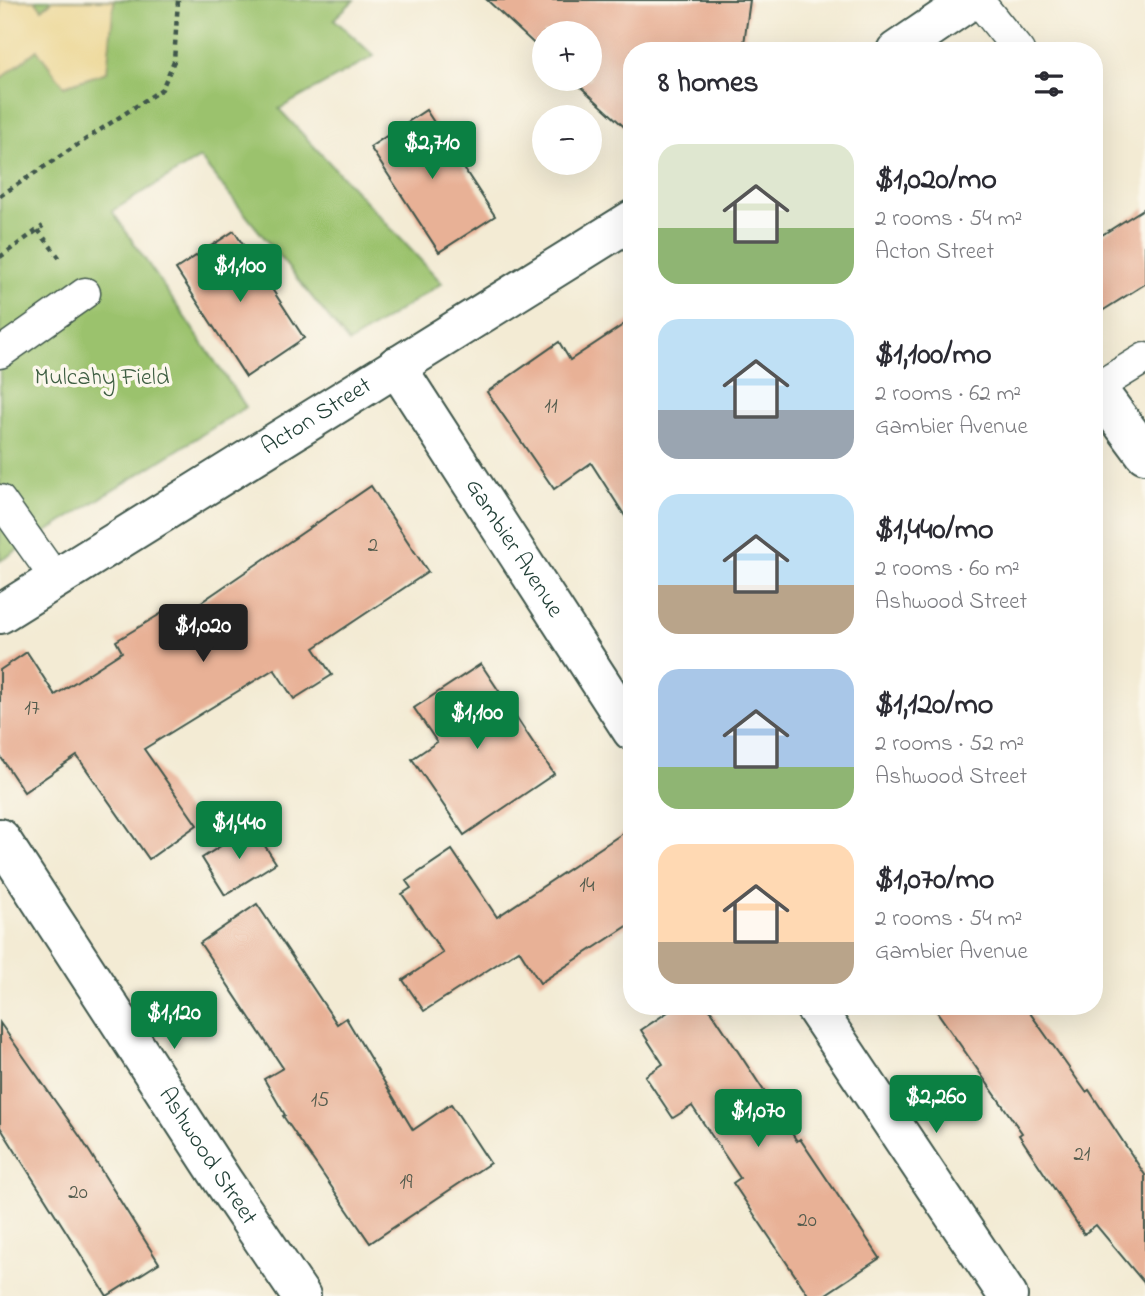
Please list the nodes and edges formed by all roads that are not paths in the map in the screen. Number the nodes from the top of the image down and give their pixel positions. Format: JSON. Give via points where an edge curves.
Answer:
{"nodes":[{"id":1,"x":971,"y":0,"type":"edge"},
{"id":2,"x":978,"y":0,"type":"edge"},
{"id":3,"x":909,"y":42,"type":"edge"},
{"id":4,"x":1012,"y":42,"type":"edge"},
{"id":5,"x":623,"y":226,"type":"edge"},
{"id":6,"x":85,"y":293,"type":"dead end"},
{"id":7,"x":0,"y":353,"type":"edge"},
{"id":8,"x":1145,"y":358,"type":"edge"},
{"id":9,"x":396,"y":366,"type":"junction"},
{"id":10,"x":1103,"y":382,"type":"edge"},
{"id":11,"x":1103,"y":397,"type":"edge"},
{"id":12,"x":1145,"y":454,"type":"edge"},
{"id":13,"x":0,"y":500,"type":"edge"},
{"id":14,"x":56,"y":579,"type":"junction"},
{"id":15,"x":0,"y":614,"type":"edge"},
{"id":16,"x":623,"y":717,"type":"edge"},
{"id":17,"x":0,"y":838,"type":"edge"},
{"id":18,"x":820,"y":1015,"type":"edge"},
{"id":19,"x":301,"y":1296,"type":"edge"},
{"id":20,"x":1008,"y":1296,"type":"edge"}],
"edges":[{"from":1,"to":3,"type":"street"},
{"from":2,"to":4,"type":"lane"},
{"from":5,"to":9,"type":"street","name":"Acton Street"},
{"from":6,"to":7,"type":"lane"},
{"from":8,"to":10,"type":"lane"},
{"from":9,"to":14,"type":"street","name":"Acton Street"},
{"from":9,"to":16,"type":"street","name":"Gambier Avenue"},
{"from":11,"to":12,"type":"street"},
{"from":13,"to":14,"type":"lane"},
{"from":14,"to":15,"type":"street","name":"Acton Street"},
{"from":17,"to":19,"type":"street","name":"Ashwood Street"},
{"from":18,"to":20,"type":"street"}]}
